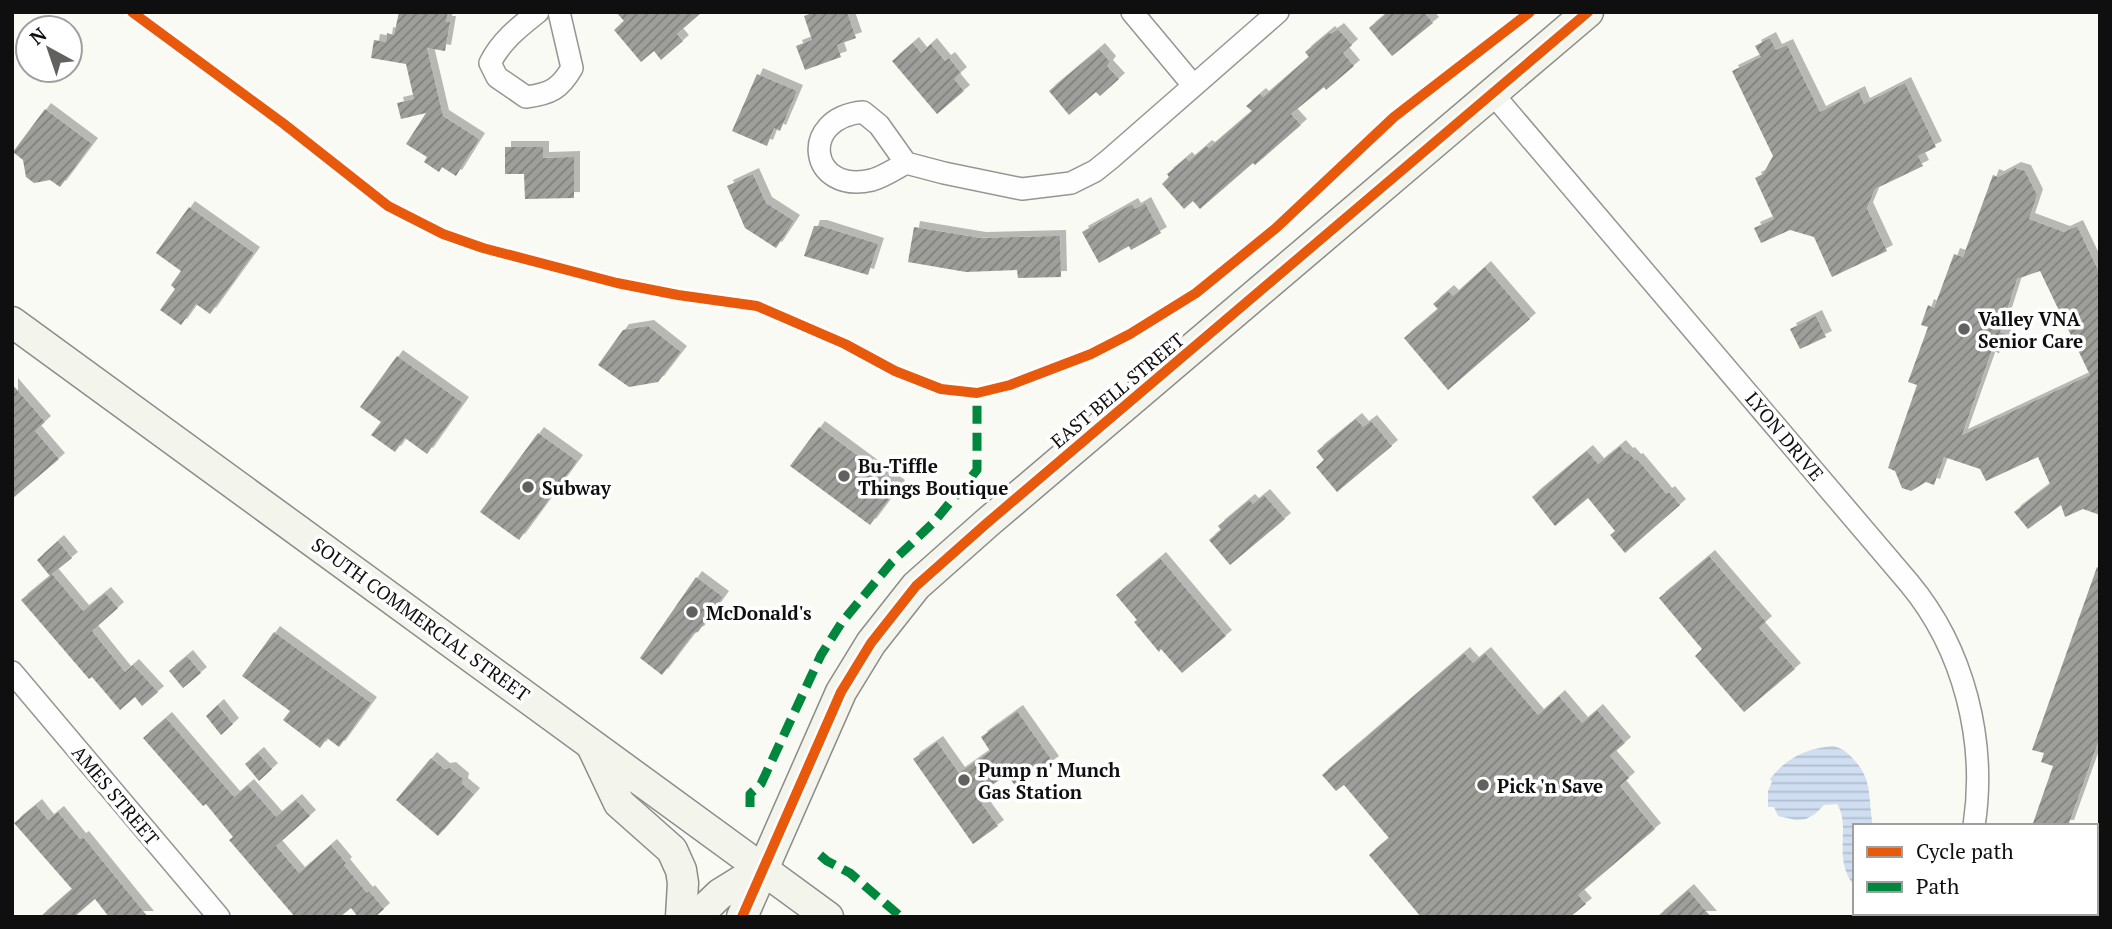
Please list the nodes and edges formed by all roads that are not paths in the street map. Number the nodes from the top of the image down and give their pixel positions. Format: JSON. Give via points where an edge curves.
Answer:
{"nodes":[{"id":1,"x":538,"y":12,"type":"edge"},
{"id":2,"x":559,"y":12,"type":"edge"},
{"id":3,"x":1132,"y":12,"type":"edge"},
{"id":4,"x":1278,"y":12,"type":"edge"},
{"id":5,"x":1588,"y":12,"type":"edge"},
{"id":6,"x":1193,"y":85,"type":"junction"},
{"id":7,"x":1492,"y":93,"type":"junction"},
{"id":8,"x":906,"y":163,"type":"dead end"},
{"id":9,"x":12,"y":322,"type":"edge"},
{"id":10,"x":12,"y":672,"type":"edge"},
{"id":11,"x":590,"y":742,"type":"junction"},
{"id":12,"x":1974,"y":824,"type":"edge"},
{"id":13,"x":762,"y":868,"type":"junction"},
{"id":14,"x":219,"y":917,"type":"edge"},
{"id":15,"x":681,"y":917,"type":"edge"},
{"id":16,"x":695,"y":917,"type":"edge"},
{"id":17,"x":742,"y":917,"type":"edge"},
{"id":18,"x":828,"y":917,"type":"edge"}],
"edges":[{"from":1,"to":2,"type":"street","via":[[509,36],[490,63],[498,77],[526,97],[545,95],[564,83],[572,68]]},
{"from":3,"to":6,"type":"street"},
{"from":4,"to":6,"type":"street"},
{"from":5,"to":7,"type":"main road","name":"EAST BELL STREET"},
{"from":6,"to":8,"type":"street","via":[[1111,159],[1071,183],[1022,189]]},
{"from":7,"to":12,"type":"street","name":"LYON DRIVE","via":[[1912,586],[1931,614],[1960,674],[1969,706],[1978,772]]},
{"from":7,"to":13,"type":"main road","name":"EAST BELL STREET","via":[[916,586],[871,643],[841,692]]},
{"from":9,"to":11,"type":"main road","name":"SOUTH COMMERCIAL STREET"},
{"from":10,"to":14,"type":"street","name":"AMES STREET"},
{"from":11,"to":13,"type":"main road","name":"SOUTH COMMERCIAL STREET"},
{"from":11,"to":15,"type":"main road","via":[[619,803],[672,850],[683,883]]},
{"from":13,"to":16,"type":"main road","via":[[720,894]]},
{"from":13,"to":17,"type":"main road","name":"EAST BELL STREET"},
{"from":13,"to":18,"type":"main road","name":"SOUTH COMMERCIAL STREET"}]}
